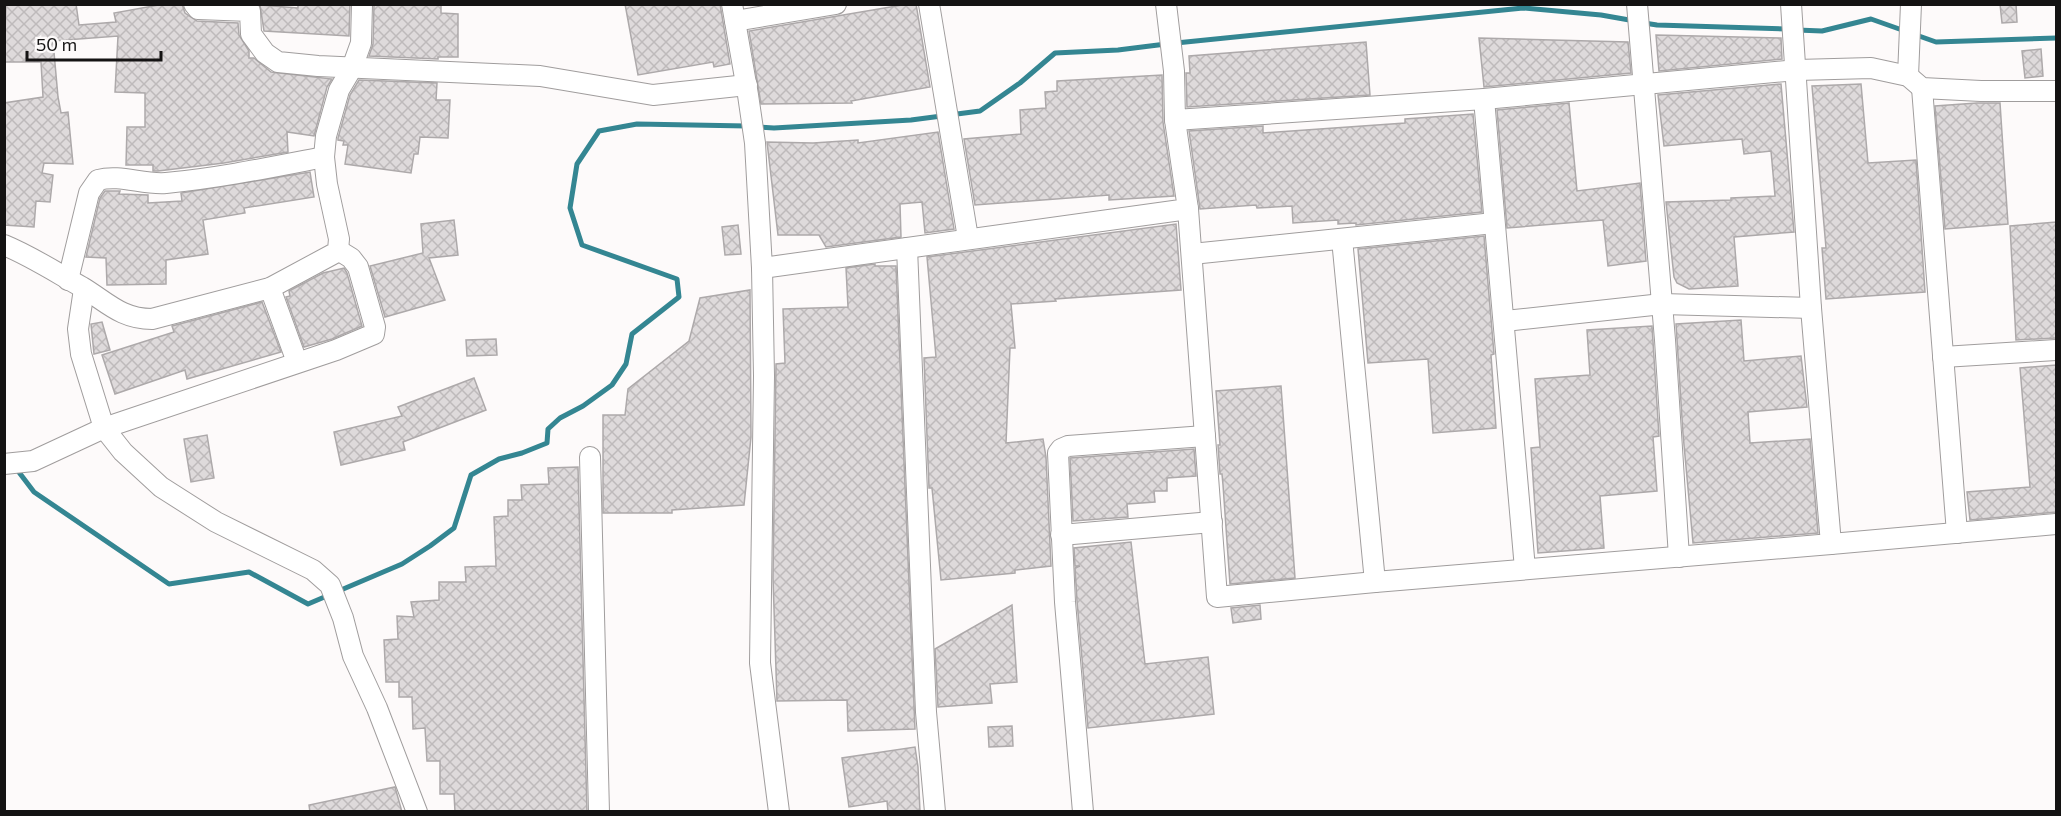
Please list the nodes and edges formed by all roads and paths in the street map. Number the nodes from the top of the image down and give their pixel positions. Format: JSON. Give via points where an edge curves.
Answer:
{"nodes":[{"id":1,"x":194,"y":4,"type":"edge"},
{"id":2,"x":362,"y":4,"type":"edge"},
{"id":3,"x":836,"y":4,"type":"edge"},
{"id":4,"x":929,"y":4,"type":"edge"},
{"id":5,"x":1911,"y":4,"type":"edge"},
{"id":6,"x":1637,"y":5,"type":"edge"},
{"id":7,"x":1792,"y":7,"type":"edge"},
{"id":8,"x":1167,"y":11,"type":"edge"},
{"id":9,"x":733,"y":13,"type":"edge"},
{"id":10,"x":352,"y":68,"type":"junction"},
{"id":11,"x":1797,"y":70,"type":"junction"},
{"id":12,"x":1915,"y":82,"type":"junction"},
{"id":13,"x":1643,"y":84,"type":"junction"},
{"id":14,"x":747,"y":90,"type":"junction"},
{"id":15,"x":2056,"y":91,"type":"edge"},
{"id":16,"x":1484,"y":99,"type":"junction"},
{"id":17,"x":1175,"y":120,"type":"junction"},
{"id":18,"x":324,"y":157,"type":"junction"},
{"id":19,"x":1188,"y":209,"type":"junction"},
{"id":20,"x":1494,"y":223,"type":"junction"},
{"id":21,"x":968,"y":238,"type":"junction"},
{"id":22,"x":1342,"y":239,"type":"junction"},
{"id":23,"x":4,"y":245,"type":"edge"},
{"id":24,"x":906,"y":248,"type":"junction"},
{"id":25,"x":338,"y":250,"type":"junction"},
{"id":26,"x":1192,"y":254,"type":"junction"},
{"id":27,"x":762,"y":268,"type":"junction"},
{"id":28,"x":76,"y":284,"type":"junction"},
{"id":29,"x":270,"y":288,"type":"junction"},
{"id":30,"x":1662,"y":304,"type":"junction"},
{"id":31,"x":1811,"y":308,"type":"junction"},
{"id":32,"x":1504,"y":321,"type":"junction"},
{"id":33,"x":2056,"y":350,"type":"edge"},
{"id":34,"x":1943,"y":357,"type":"junction"},
{"id":35,"x":297,"y":362,"type":"junction"},
{"id":36,"x":104,"y":428,"type":"junction"},
{"id":37,"x":1205,"y":436,"type":"junction"},
{"id":38,"x":590,"y":457,"type":"dead end"},
{"id":39,"x":4,"y":464,"type":"edge"},
{"id":40,"x":1212,"y":522,"type":"junction"},
{"id":41,"x":2056,"y":524,"type":"edge"},
{"id":42,"x":1957,"y":533,"type":"junction"},
{"id":43,"x":1061,"y":535,"type":"junction"},
{"id":44,"x":1832,"y":544,"type":"junction"},
{"id":45,"x":1678,"y":557,"type":"junction"},
{"id":46,"x":1525,"y":570,"type":"junction"},
{"id":47,"x":1375,"y":582,"type":"junction"},
{"id":48,"x":417,"y":812,"type":"edge"},
{"id":49,"x":599,"y":812,"type":"edge"},
{"id":50,"x":779,"y":812,"type":"edge"},
{"id":51,"x":936,"y":812,"type":"edge"},
{"id":52,"x":1083,"y":812,"type":"edge"}],
"edges":[{"from":1,"to":10,"type":"street","via":[[198,9],[250,11],[251,34],[278,62]]},
{"from":2,"to":10,"type":"street","via":[[362,43]]},
{"from":3,"to":9,"type":"street"},
{"from":4,"to":21,"type":"street"},
{"from":5,"to":12,"type":"street","via":[[1909,35]]},
{"from":6,"to":13,"type":"street"},
{"from":7,"to":11,"type":"street"},
{"from":8,"to":17,"type":"street"},
{"from":9,"to":14,"type":"street"},
{"from":10,"to":14,"type":"street","via":[[540,76],[654,95]]},
{"from":10,"to":18,"type":"street","via":[[339,90]]},
{"from":11,"to":12,"type":"street","via":[[1871,68]]},
{"from":11,"to":13,"type":"street"},
{"from":11,"to":31,"type":"street"},
{"from":12,"to":15,"type":"street","via":[[1981,92]]},
{"from":12,"to":34,"type":"street"},
{"from":13,"to":16,"type":"street"},
{"from":13,"to":30,"type":"street"},
{"from":14,"to":27,"type":"street"},
{"from":16,"to":17,"type":"street"},
{"from":16,"to":20,"type":"street"},
{"from":17,"to":19,"type":"street"},
{"from":18,"to":25,"type":"street"},
{"from":18,"to":28,"type":"street","via":[[162,184],[109,177],[98,180],[89,193]]},
{"from":19,"to":21,"type":"street"},
{"from":19,"to":26,"type":"street"},
{"from":20,"to":22,"type":"street"},
{"from":20,"to":32,"type":"street"},
{"from":21,"to":24,"type":"street"},
{"from":22,"to":26,"type":"street"},
{"from":22,"to":47,"type":"street"},
{"from":23,"to":28,"type":"street"},
{"from":24,"to":27,"type":"street"},
{"from":24,"to":51,"type":"street","via":[[926,712]]},
{"from":25,"to":29,"type":"street"},
{"from":25,"to":35,"type":"street","via":[[358,267],[376,333]]},
{"from":26,"to":37,"type":"street"},
{"from":27,"to":50,"type":"street","via":[[760,663]]},
{"from":28,"to":29,"type":"street","via":[[114,310],[137,319],[152,319]]},
{"from":28,"to":36,"type":"street","via":[[81,354]]},
{"from":29,"to":35,"type":"street"},
{"from":30,"to":31,"type":"street"},
{"from":30,"to":32,"type":"street"},
{"from":30,"to":45,"type":"street"},
{"from":31,"to":44,"type":"street"},
{"from":32,"to":46,"type":"street"},
{"from":33,"to":34,"type":"street"},
{"from":34,"to":42,"type":"street"},
{"from":35,"to":36,"type":"street"},
{"from":36,"to":39,"type":"street","via":[[33,461]]},
{"from":36,"to":48,"type":"street","via":[[123,452],[161,487],[216,522],[313,570],[330,585],[353,656]]},
{"from":37,"to":40,"type":"street"},
{"from":37,"to":43,"type":"street","via":[[1061,449],[1057,460]]},
{"from":38,"to":49,"type":"street"},
{"from":40,"to":43,"type":"street"},
{"from":40,"to":47,"type":"street","via":[[1217,597]]},
{"from":41,"to":42,"type":"street"},
{"from":42,"to":44,"type":"street"},
{"from":43,"to":52,"type":"street"},
{"from":44,"to":45,"type":"street"},
{"from":45,"to":46,"type":"street"},
{"from":46,"to":47,"type":"street"}]}
